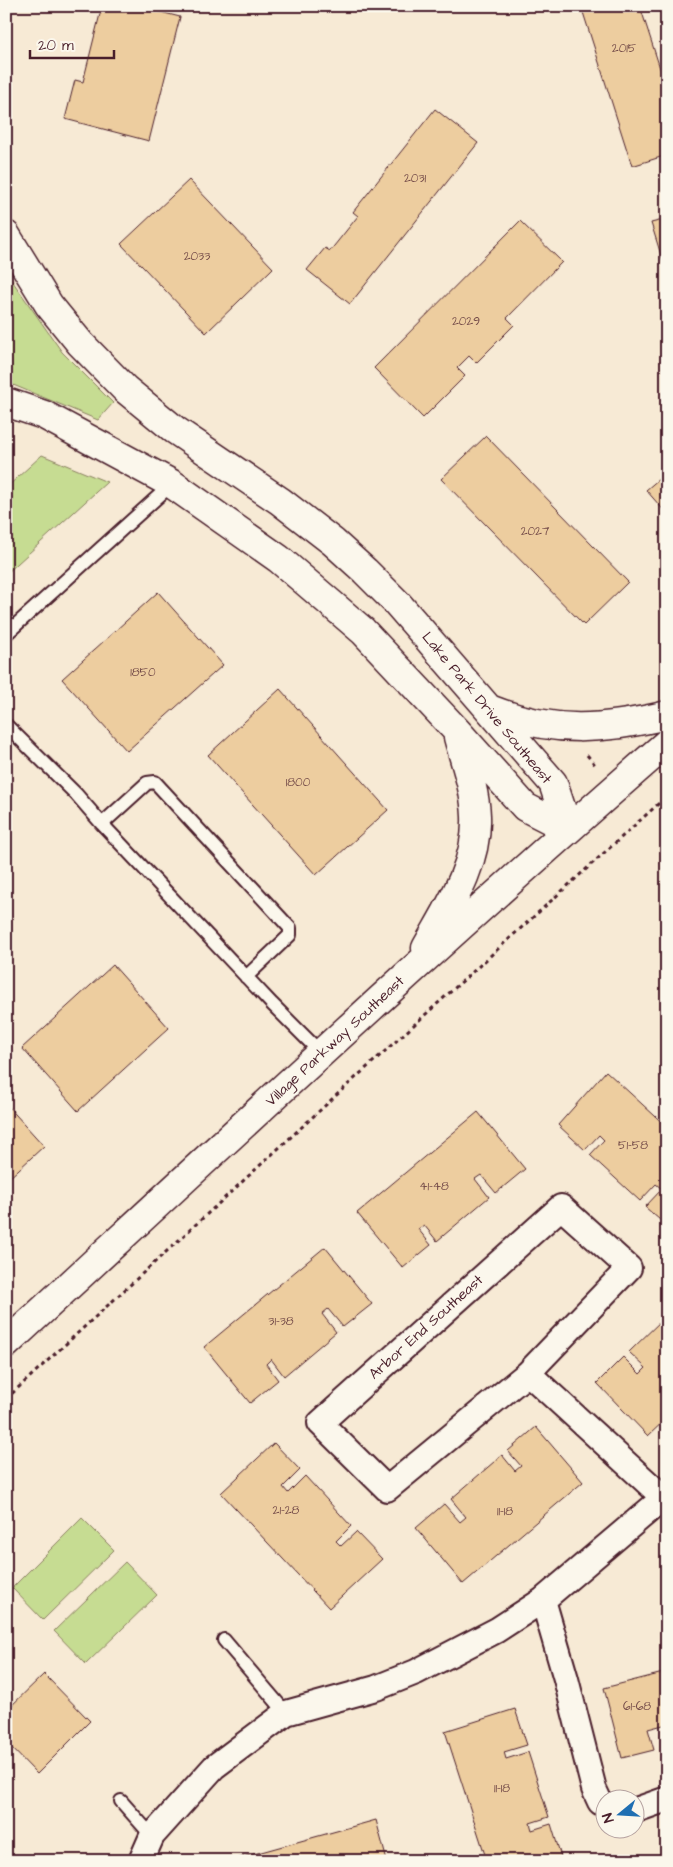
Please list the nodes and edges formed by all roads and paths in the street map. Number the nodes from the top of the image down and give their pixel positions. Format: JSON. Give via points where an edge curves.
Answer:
{"nodes":[{"id":1,"x":6,"y":235,"type":"edge"},
{"id":2,"x":6,"y":402,"type":"edge"},
{"id":3,"x":172,"y":484,"type":"junction"},
{"id":4,"x":6,"y":634,"type":"edge"},
{"id":5,"x":491,"y":709,"type":"junction"},
{"id":6,"x":667,"y":715,"type":"edge"},
{"id":7,"x":6,"y":725,"type":"edge"},
{"id":8,"x":457,"y":731,"type":"junction"},
{"id":9,"x":667,"y":743,"type":"edge"},
{"id":10,"x":667,"y":796,"type":"edge"},
{"id":11,"x":102,"y":824,"type":"junction"},
{"id":12,"x":568,"y":829,"type":"junction"},
{"id":13,"x":417,"y":966,"type":"junction"},
{"id":14,"x":246,"y":977,"type":"junction"},
{"id":15,"x":322,"y":1053,"type":"junction"},
{"id":16,"x":6,"y":1344,"type":"edge"},
{"id":17,"x":528,"y":1373,"type":"junction"},
{"id":18,"x":6,"y":1399,"type":"edge"},
{"id":19,"x":665,"y":1497,"type":"edge"},
{"id":20,"x":543,"y":1600,"type":"junction"},
{"id":21,"x":224,"y":1640,"type":"dead end"},
{"id":22,"x":286,"y":1713,"type":"junction"},
{"id":23,"x":596,"y":1794,"type":"edge"},
{"id":24,"x":667,"y":1799,"type":"edge"},
{"id":25,"x":121,"y":1801,"type":"dead end"},
{"id":26,"x":646,"y":1806,"type":"edge"},
{"id":27,"x":152,"y":1836,"type":"junction"},
{"id":28,"x":141,"y":1861,"type":"edge"}],
"edges":[{"from":1,"to":5,"type":"street","name":"Lake Park Drive Southeast","via":[[49,305],[80,343],[125,388],[175,430],[280,501],[333,542],[397,603]]},
{"from":2,"to":3,"type":"street","via":[[44,415]]},
{"from":3,"to":4,"type":"lane"},
{"from":3,"to":8,"type":"street","via":[[279,559],[323,595],[363,631]]},
{"from":5,"to":6,"type":"street","via":[[542,726],[577,729]]},
{"from":5,"to":12,"type":"street","name":"Lake Park Drive Southeast","via":[[553,783]]},
{"from":7,"to":11,"type":"lane"},
{"from":8,"to":12,"type":"street","via":[[525,808]]},
{"from":8,"to":13,"type":"street","via":[[472,789],[476,817],[474,847],[463,881]]},
{"from":9,"to":12,"type":"street","name":"Village Parkway Southeast"},
{"from":10,"to":18,"type":"path"},
{"from":11,"to":14,"type":"lane"},
{"from":11,"to":14,"type":"lane","via":[[147,783],[155,782],[290,928],[290,935]]},
{"from":12,"to":13,"type":"street","name":"Village Parkway Southeast"},
{"from":13,"to":15,"type":"street","name":"Village Parkway Southeast"},
{"from":14,"to":15,"type":"lane"},
{"from":15,"to":16,"type":"street","name":"Village Parkway Southeast"},
{"from":17,"to":17,"type":"street","name":"Arbor End Southeast","via":[[387,1489],[320,1423],[561,1206],[629,1268]]},
{"from":17,"to":19,"type":"street"},
{"from":19,"to":20,"type":"street"},
{"from":20,"to":22,"type":"street","via":[[497,1630],[416,1672],[376,1688]]},
{"from":20,"to":23,"type":"street"},
{"from":21,"to":22,"type":"lane"},
{"from":22,"to":27,"type":"street","via":[[214,1767]]},
{"from":24,"to":26,"type":"street"},
{"from":25,"to":27,"type":"lane"},
{"from":27,"to":28,"type":"street"}]}
